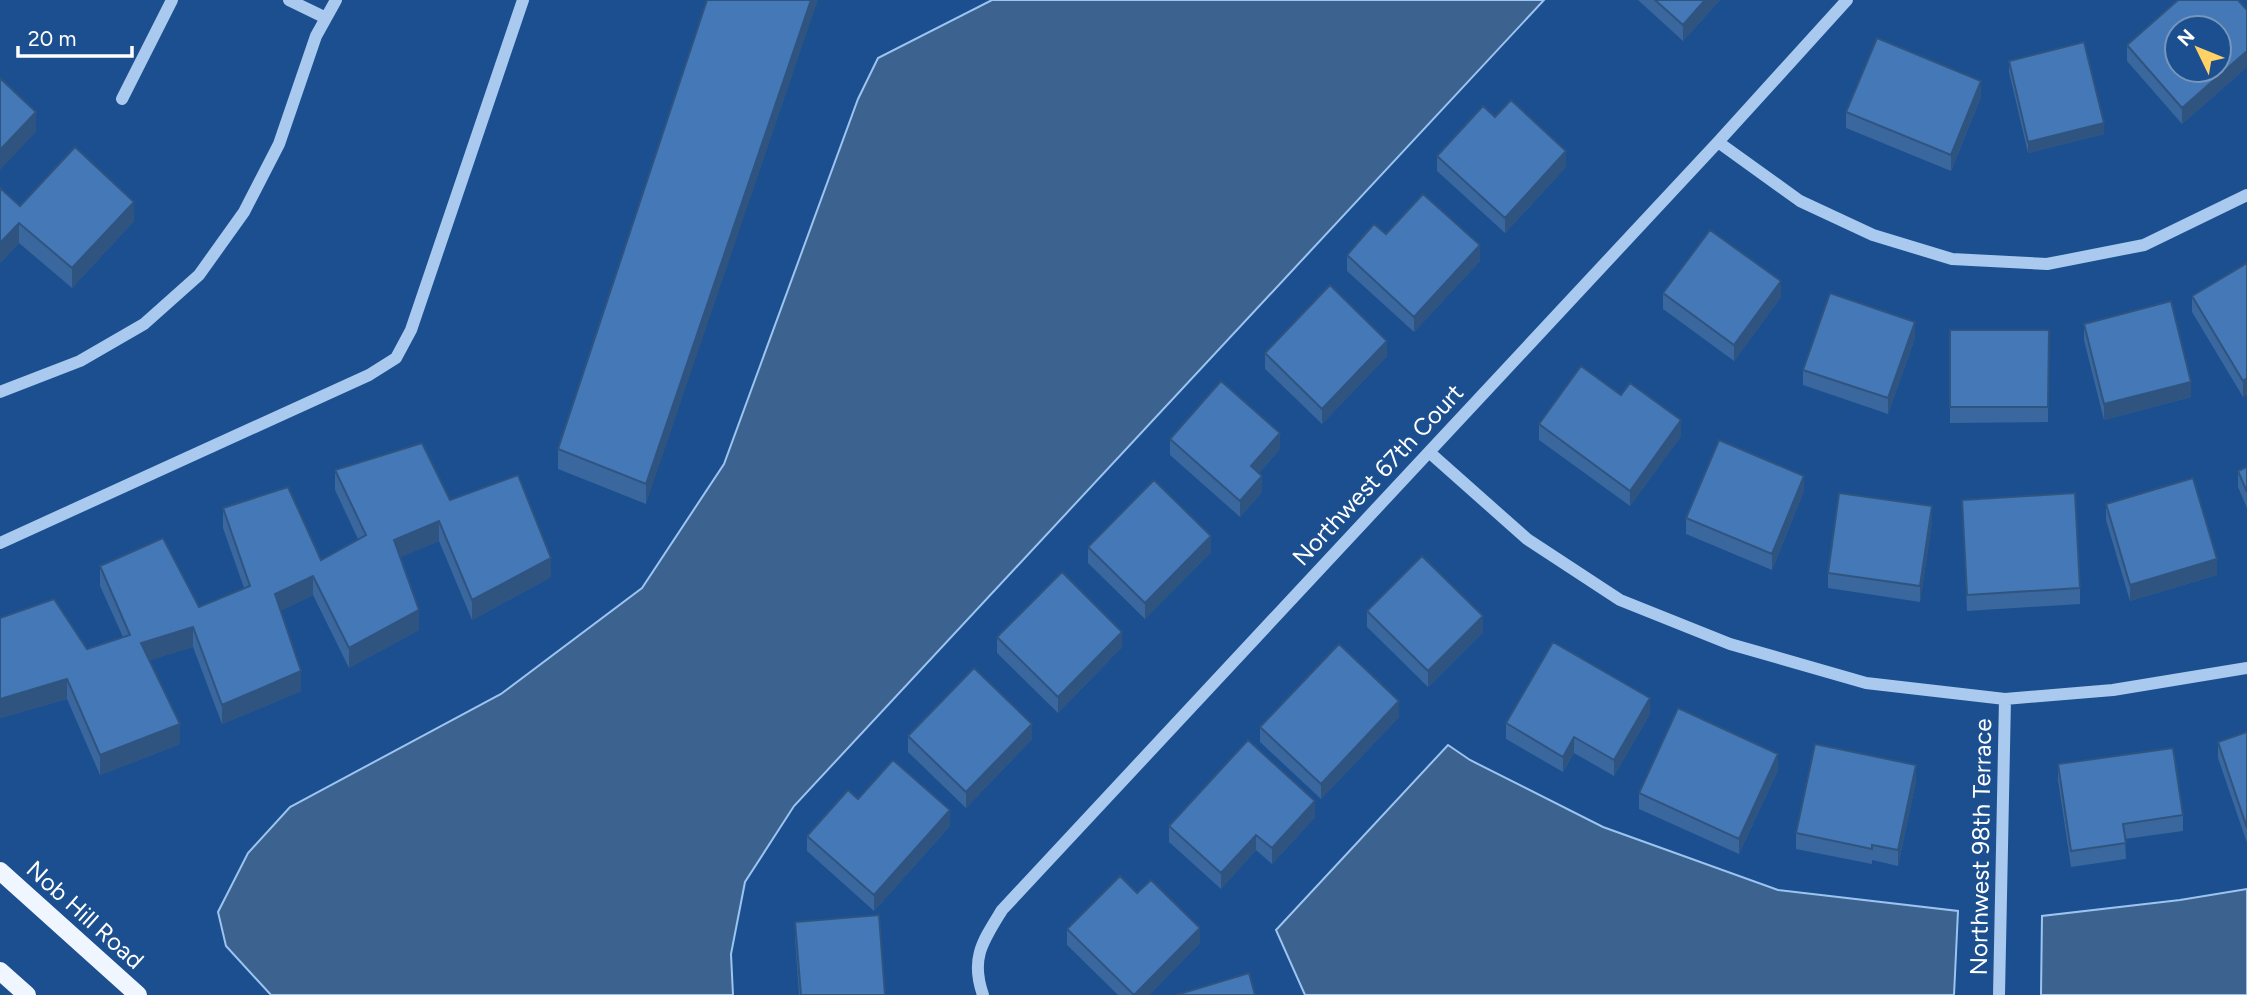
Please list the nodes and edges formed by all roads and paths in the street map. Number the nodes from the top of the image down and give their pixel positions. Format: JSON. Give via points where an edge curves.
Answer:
{"nodes":[{"id":1,"x":172,"y":0,"type":"edge"},
{"id":2,"x":289,"y":0,"type":"edge"},
{"id":3,"x":336,"y":0,"type":"edge"},
{"id":4,"x":523,"y":0,"type":"edge"},
{"id":5,"x":1847,"y":0,"type":"edge"},
{"id":6,"x":326,"y":18,"type":"junction"},
{"id":7,"x":122,"y":99,"type":"dead end"},
{"id":8,"x":1718,"y":142,"type":"junction"},
{"id":9,"x":2247,"y":195,"type":"edge"},
{"id":10,"x":0,"y":392,"type":"edge"},
{"id":11,"x":1429,"y":452,"type":"junction"},
{"id":12,"x":0,"y":542,"type":"edge"},
{"id":13,"x":2247,"y":668,"type":"edge"},
{"id":14,"x":2005,"y":699,"type":"junction"},
{"id":15,"x":0,"y":871,"type":"edge"},
{"id":16,"x":0,"y":971,"type":"edge"},
{"id":17,"x":27,"y":995,"type":"edge"},
{"id":18,"x":138,"y":995,"type":"edge"},
{"id":19,"x":983,"y":995,"type":"edge"},
{"id":20,"x":1999,"y":995,"type":"edge"}],
"edges":[{"from":1,"to":7,"type":"street"},
{"from":2,"to":6,"type":"street"},
{"from":3,"to":6,"type":"street"},
{"from":4,"to":12,"type":"street","via":[[411,330],[396,358]]},
{"from":5,"to":8,"type":"street","name":"Northwest 67th Court"},
{"from":6,"to":10,"type":"street","via":[[279,144],[244,212],[199,275],[144,324],[80,361]]},
{"from":8,"to":9,"type":"street","via":[[1800,201],[1873,235],[1952,259],[2047,264],[2144,245]]},
{"from":8,"to":11,"type":"street","name":"Northwest 67th Court"},
{"from":11,"to":14,"type":"street","via":[[1527,539],[1620,600],[1730,644],[1866,682]]},
{"from":11,"to":19,"type":"street","name":"Northwest 67th Court","via":[[1002,910],[979,948],[978,980]]},
{"from":13,"to":14,"type":"street","via":[[2113,691]]},
{"from":14,"to":20,"type":"street","name":"Northwest 98th Terrace"},
{"from":15,"to":18,"type":"main road","name":"Nob Hill Road"},
{"from":16,"to":17,"type":"main road"}]}
